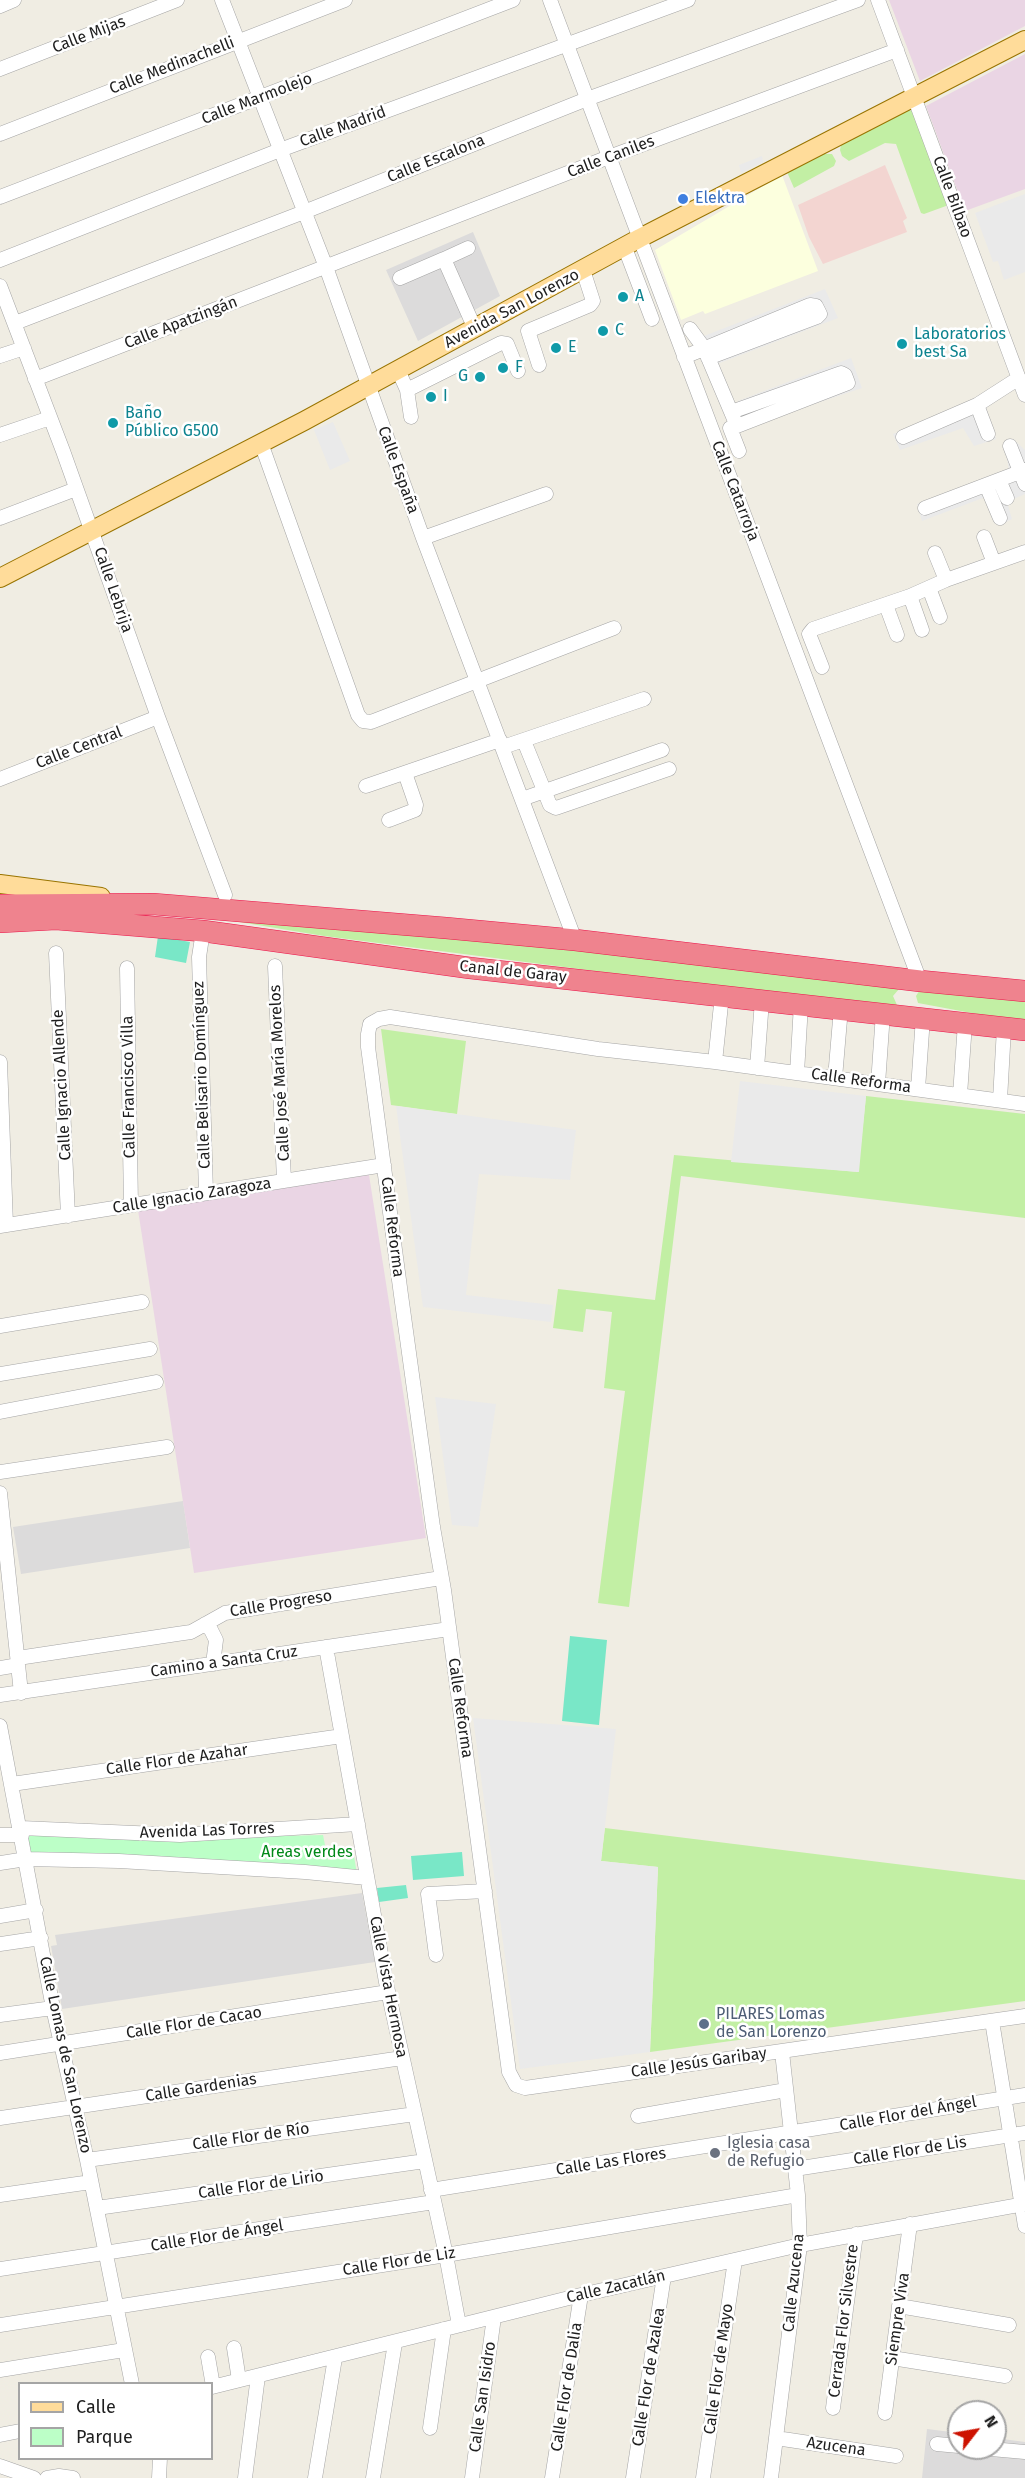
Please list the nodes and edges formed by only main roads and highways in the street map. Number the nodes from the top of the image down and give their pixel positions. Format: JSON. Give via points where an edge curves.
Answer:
{"nodes":[{"id":1,"x":1025,"y":40,"type":"edge"},
{"id":2,"x":0,"y":579,"type":"edge"},
{"id":3,"x":0,"y":884,"type":"edge"},
{"id":4,"x":153,"y":904,"type":"junction"},
{"id":5,"x":0,"y":905,"type":"edge"},
{"id":6,"x":42,"y":920,"type":"junction"},
{"id":7,"x":0,"y":922,"type":"edge"},
{"id":8,"x":0,"y":930,"type":"edge"},
{"id":9,"x":920,"y":981,"type":"junction"},
{"id":10,"x":1025,"y":991,"type":"edge"},
{"id":11,"x":963,"y":1022,"type":"junction"},
{"id":12,"x":1015,"y":1029,"type":"edge"}],
"edges":[{"from":1,"to":2,"type":"main road","name":"Avenida San Lorenzo","via":[[632,243]]},
{"from":3,"to":4,"type":"main road"},
{"from":4,"to":5,"type":"highway"},
{"from":4,"to":9,"type":"highway","via":[[574,940]]},
{"from":6,"to":7,"type":"highway","name":"Canal de Garay"},
{"from":6,"to":8,"type":"main road"},
{"from":6,"to":11,"type":"highway","name":"Canal de Garay","via":[[203,932],[470,968]]},
{"from":9,"to":10,"type":"highway"},
{"from":9,"to":11,"type":"highway","via":[[912,986],[910,996],[915,1005],[924,1012]]},
{"from":11,"to":12,"type":"highway","name":"Canal de Garay"}]}
